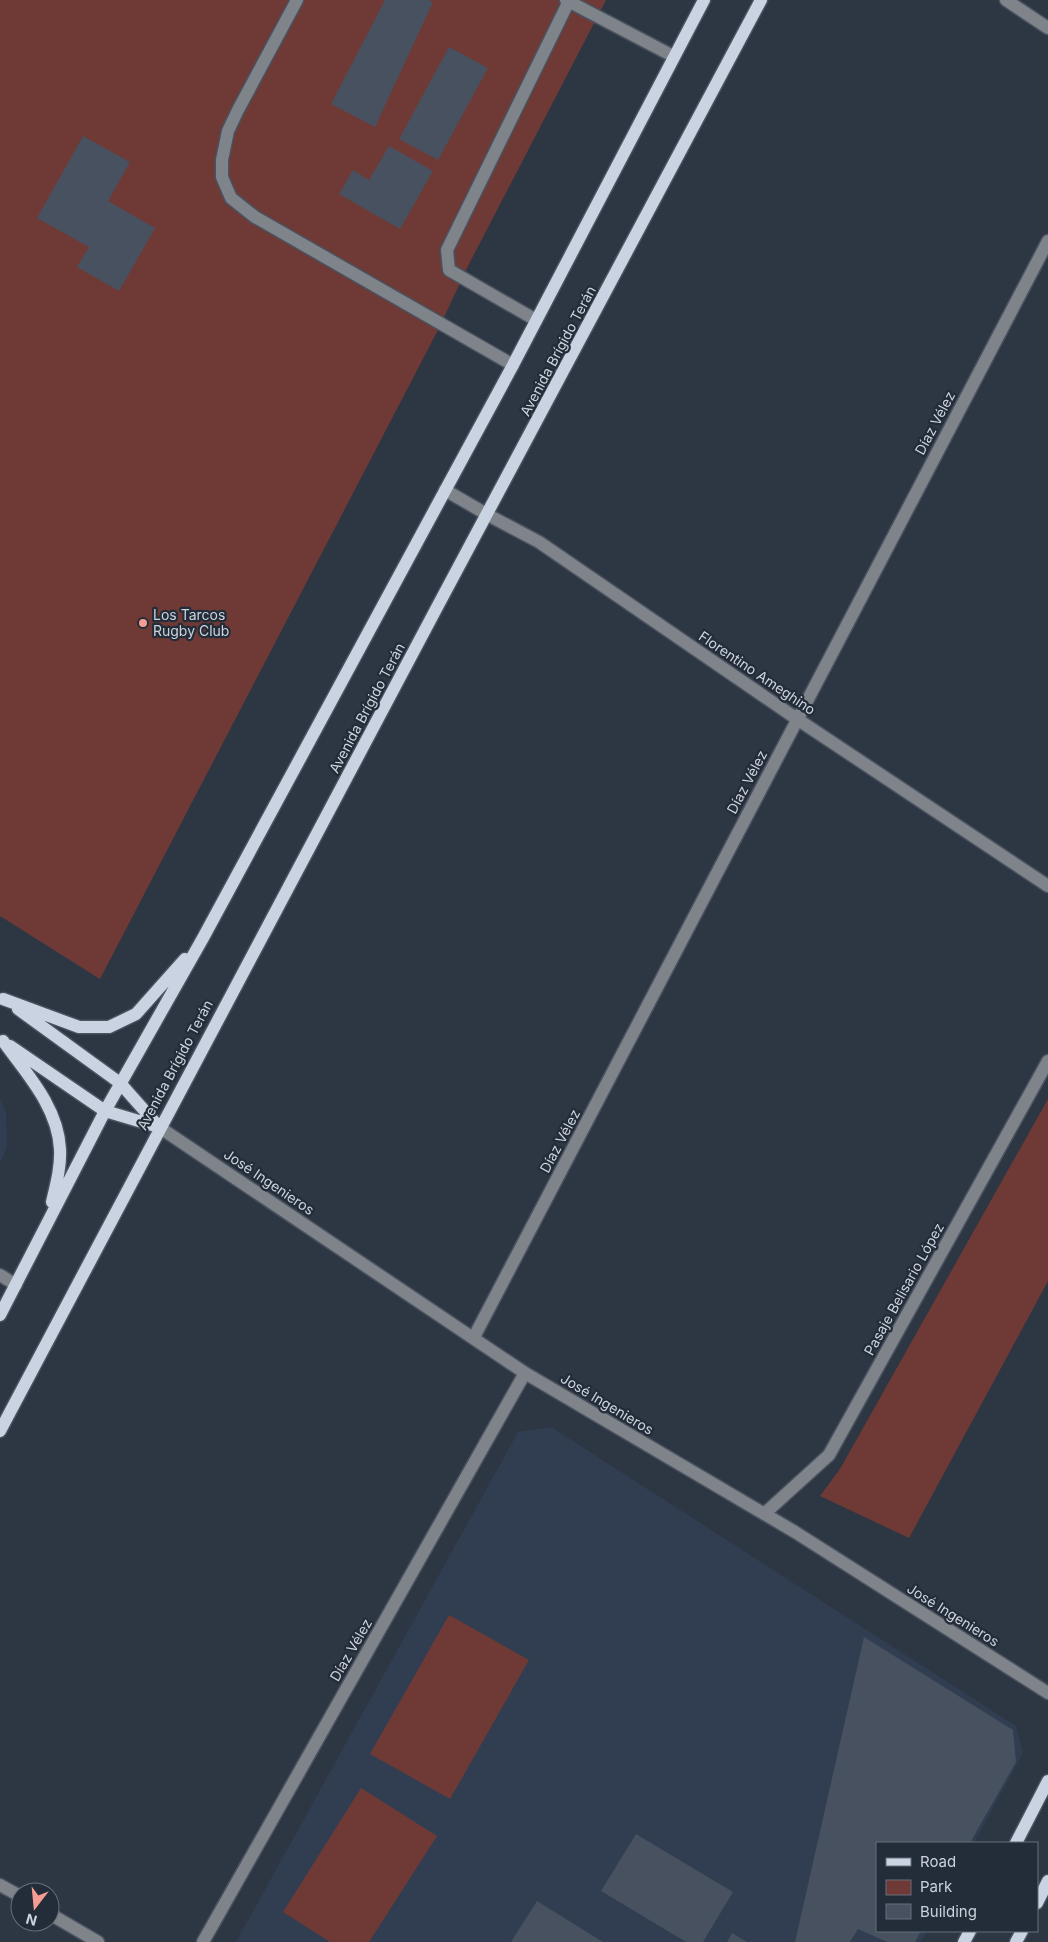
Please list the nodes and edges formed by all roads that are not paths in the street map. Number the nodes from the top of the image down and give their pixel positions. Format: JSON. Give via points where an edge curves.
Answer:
{"nodes":[{"id":1,"x":297,"y":0,"type":"edge"},
{"id":2,"x":704,"y":0,"type":"edge"},
{"id":3,"x":761,"y":0,"type":"edge"},
{"id":4,"x":1006,"y":0,"type":"edge"},
{"id":5,"x":568,"y":1,"type":"edge"},
{"id":6,"x":1048,"y":28,"type":"edge"},
{"id":7,"x":673,"y":56,"type":"junction"},
{"id":8,"x":1048,"y":241,"type":"edge"},
{"id":9,"x":536,"y":320,"type":"junction"},
{"id":10,"x":513,"y":365,"type":"junction"},
{"id":11,"x":445,"y":490,"type":"junction"},
{"id":12,"x":488,"y":515,"type":"junction"},
{"id":13,"x":797,"y":719,"type":"junction"},
{"id":14,"x":1048,"y":886,"type":"edge"},
{"id":15,"x":203,"y":938,"type":"junction"},
{"id":16,"x":1,"y":998,"type":"edge"},
{"id":17,"x":2,"y":1040,"type":"edge"},
{"id":18,"x":1048,"y":1061,"type":"edge"},
{"id":19,"x":120,"y":1083,"type":"junction"},
{"id":20,"x":105,"y":1111,"type":"junction"},
{"id":21,"x":160,"y":1127,"type":"junction"},
{"id":22,"x":44,"y":1228,"type":"junction"},
{"id":23,"x":0,"y":1275,"type":"edge"},
{"id":24,"x":16,"y":1285,"type":"junction"},
{"id":25,"x":0,"y":1314,"type":"edge"},
{"id":26,"x":474,"y":1337,"type":"junction"},
{"id":27,"x":525,"y":1373,"type":"junction"},
{"id":28,"x":0,"y":1432,"type":"edge"},
{"id":29,"x":764,"y":1514,"type":"junction"},
{"id":30,"x":1048,"y":1693,"type":"edge"},
{"id":31,"x":1048,"y":1781,"type":"edge"},
{"id":32,"x":1017,"y":1842,"type":"edge"},
{"id":33,"x":1048,"y":1881,"type":"edge"},
{"id":34,"x":1038,"y":1901,"type":"edge"},
{"id":35,"x":60,"y":1920,"type":"edge"},
{"id":36,"x":98,"y":1942,"type":"edge"},
{"id":37,"x":202,"y":1942,"type":"edge"}],
"edges":[{"from":1,"to":10,"type":"street","via":[[228,131],[222,178],[232,198],[255,216]]},
{"from":2,"to":7,"type":"main road"},
{"from":3,"to":12,"type":"main road","name":"Avenida Brígido Terán"},
{"from":4,"to":6,"type":"street"},
{"from":5,"to":7,"type":"street"},
{"from":5,"to":9,"type":"street","via":[[447,250],[449,270]]},
{"from":7,"to":9,"type":"main road"},
{"from":8,"to":13,"type":"street","name":"Díaz Vélez"},
{"from":9,"to":10,"type":"main road"},
{"from":10,"to":11,"type":"main road"},
{"from":11,"to":12,"type":"street","name":"Florentino Ameghino"},
{"from":11,"to":15,"type":"main road"},
{"from":12,"to":13,"type":"street","name":"Florentino Ameghino","via":[[538,542]]},
{"from":12,"to":21,"type":"main road","name":"Avenida Brígido Terán"},
{"from":13,"to":14,"type":"street","name":"Florentino Ameghino"},
{"from":13,"to":26,"type":"street","name":"Díaz Vélez"},
{"from":15,"to":16,"type":"main road","via":[[136,1014],[109,1027],[78,1027]]},
{"from":15,"to":19,"type":"main road"},
{"from":16,"to":19,"type":"main road","name":"José Ingenieros"},
{"from":17,"to":20,"type":"main road","name":"José Ingenieros"},
{"from":17,"to":22,"type":"main road","via":[[56,1121],[60,1149],[58,1178]]},
{"from":18,"to":29,"type":"street","name":"Pasaje Belisario López","via":[[829,1455]]},
{"from":19,"to":20,"type":"main road"},
{"from":19,"to":21,"type":"main road","name":"José Ingenieros"},
{"from":20,"to":21,"type":"main road","name":"José Ingenieros"},
{"from":20,"to":22,"type":"main road"},
{"from":21,"to":26,"type":"street","name":"José Ingenieros"},
{"from":21,"to":28,"type":"main road","name":"Avenida Brígido Terán"},
{"from":22,"to":24,"type":"main road"},
{"from":23,"to":24,"type":"street"},
{"from":24,"to":25,"type":"main road"},
{"from":26,"to":27,"type":"street","name":"José Ingenieros"},
{"from":27,"to":29,"type":"street","name":"José Ingenieros"},
{"from":27,"to":37,"type":"street","name":"Díaz Vélez"},
{"from":29,"to":30,"type":"street","name":"José Ingenieros"},
{"from":31,"to":32,"type":"main road"},
{"from":33,"to":34,"type":"main road"},
{"from":35,"to":36,"type":"street"}]}
